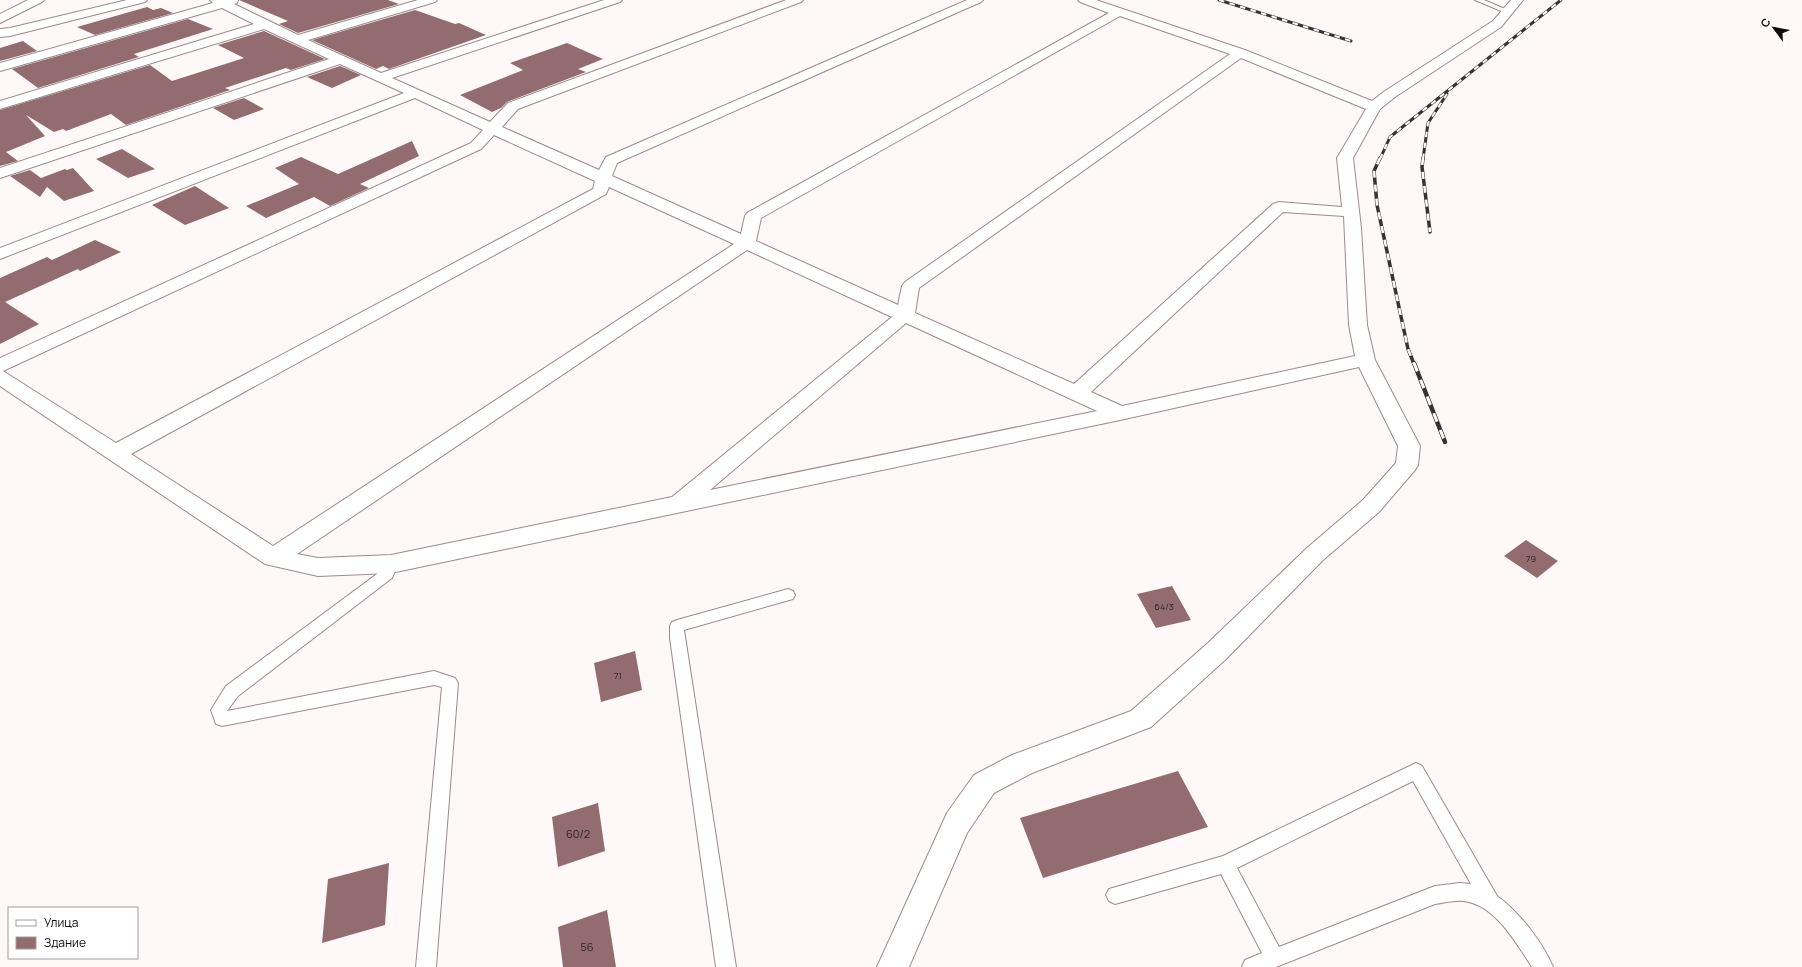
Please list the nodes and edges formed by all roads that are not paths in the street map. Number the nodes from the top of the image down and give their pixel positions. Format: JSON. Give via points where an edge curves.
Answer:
{"nodes":[{"id":1,"x":38,"y":0,"type":"edge"},
{"id":2,"x":141,"y":0,"type":"edge"},
{"id":3,"x":431,"y":0,"type":"edge"},
{"id":4,"x":616,"y":0,"type":"edge"},
{"id":5,"x":797,"y":0,"type":"edge"},
{"id":6,"x":977,"y":0,"type":"edge"},
{"id":7,"x":1084,"y":0,"type":"edge"},
{"id":8,"x":1478,"y":0,"type":"edge"},
{"id":9,"x":226,"y":1,"type":"edge"},
{"id":10,"x":1512,"y":6,"type":"edge"},
{"id":11,"x":1119,"y":12,"type":"junction"},
{"id":12,"x":0,"y":19,"type":"edge"},
{"id":13,"x":265,"y":25,"type":"junction"},
{"id":14,"x":0,"y":33,"type":"edge"},
{"id":15,"x":298,"y":39,"type":"junction"},
{"id":16,"x":1240,"y":54,"type":"junction"},
{"id":17,"x":342,"y":59,"type":"junction"},
{"id":18,"x":0,"y":67,"type":"edge"},
{"id":19,"x":381,"y":77,"type":"junction"},
{"id":20,"x":416,"y":93,"type":"junction"},
{"id":21,"x":0,"y":105,"type":"edge"},
{"id":22,"x":1374,"y":107,"type":"junction"},
{"id":23,"x":494,"y":128,"type":"junction"},
{"id":24,"x":0,"y":173,"type":"edge"},
{"id":25,"x":603,"y":178,"type":"junction"},
{"id":26,"x":1351,"y":212,"type":"junction"},
{"id":27,"x":747,"y":243,"type":"junction"},
{"id":28,"x":0,"y":254,"type":"edge"},
{"id":29,"x":905,"y":315,"type":"junction"},
{"id":30,"x":1365,"y":360,"type":"junction"},
{"id":31,"x":0,"y":366,"type":"edge"},
{"id":32,"x":0,"y":377,"type":"edge"},
{"id":33,"x":1077,"y":394,"type":"junction"},
{"id":34,"x":1120,"y":413,"type":"junction"},
{"id":35,"x":114,"y":453,"type":"junction"},
{"id":36,"x":679,"y":504,"type":"junction"},
{"id":37,"x":273,"y":558,"type":"junction"},
{"id":38,"x":392,"y":564,"type":"junction"},
{"id":39,"x":788,"y":595,"type":"dead end"},
{"id":40,"x":1225,"y":864,"type":"junction"},
{"id":41,"x":1115,"y":895,"type":"dead end"},
{"id":42,"x":1489,"y":899,"type":"junction"},
{"id":43,"x":1276,"y":958,"type":"junction"},
{"id":44,"x":426,"y":967,"type":"edge"},
{"id":45,"x":726,"y":967,"type":"edge"},
{"id":46,"x":893,"y":967,"type":"edge"},
{"id":47,"x":1252,"y":967,"type":"edge"},
{"id":48,"x":1543,"y":967,"type":"edge"}],
"edges":[{"from":1,"to":12,"type":"street"},
{"from":2,"to":14,"type":"street"},
{"from":3,"to":15,"type":"street"},
{"from":4,"to":19,"type":"street"},
{"from":5,"to":23,"type":"street","via":[[514,106]]},
{"from":6,"to":25,"type":"street","via":[[611,160]]},
{"from":7,"to":11,"type":"street"},
{"from":8,"to":10,"type":"lane"},
{"from":9,"to":13,"type":"street"},
{"from":9,"to":18,"type":"street"},
{"from":10,"to":22,"type":"street","via":[[1497,24]]},
{"from":11,"to":16,"type":"street"},
{"from":11,"to":27,"type":"street","via":[[753,216]]},
{"from":13,"to":15,"type":"street"},
{"from":13,"to":21,"type":"street"},
{"from":15,"to":17,"type":"street"},
{"from":16,"to":22,"type":"street"},
{"from":16,"to":29,"type":"street","via":[[911,286]]},
{"from":17,"to":19,"type":"street"},
{"from":17,"to":24,"type":"street"},
{"from":19,"to":20,"type":"street"},
{"from":20,"to":23,"type":"street"},
{"from":20,"to":28,"type":"street"},
{"from":22,"to":26,"type":"street","via":[[1345,158]]},
{"from":23,"to":25,"type":"street"},
{"from":23,"to":31,"type":"street","via":[[476,146]]},
{"from":25,"to":27,"type":"street"},
{"from":25,"to":35,"type":"street","via":[[600,191]]},
{"from":26,"to":30,"type":"street","via":[[1358,326]]},
{"from":26,"to":33,"type":"street","via":[[1279,207]]},
{"from":27,"to":29,"type":"street"},
{"from":27,"to":37,"type":"street"},
{"from":29,"to":33,"type":"street"},
{"from":29,"to":36,"type":"street"},
{"from":30,"to":34,"type":"street"},
{"from":30,"to":46,"type":"street","via":[[1409,446],[1407,465],[1371,506],[1315,554],[1217,651],[1141,719],[1022,764],[984,784],[957,823]]},
{"from":32,"to":35,"type":"street"},
{"from":33,"to":34,"type":"street"},
{"from":34,"to":36,"type":"street"},
{"from":35,"to":37,"type":"street"},
{"from":36,"to":38,"type":"street"},
{"from":37,"to":38,"type":"street","via":[[318,567]]},
{"from":38,"to":44,"type":"lane","via":[[387,574],[232,691],[219,710],[222,719],[434,678],[450,683]]},
{"from":39,"to":45,"type":"lane","via":[[677,626],[676,638]]},
{"from":40,"to":41,"type":"lane"},
{"from":40,"to":42,"type":"lane","via":[[1416,771]]},
{"from":40,"to":43,"type":"lane"},
{"from":42,"to":43,"type":"lane","via":[[1464,892],[1436,895]]},
{"from":42,"to":48,"type":"lane","via":[[1514,924]]},
{"from":43,"to":47,"type":"lane"}]}
